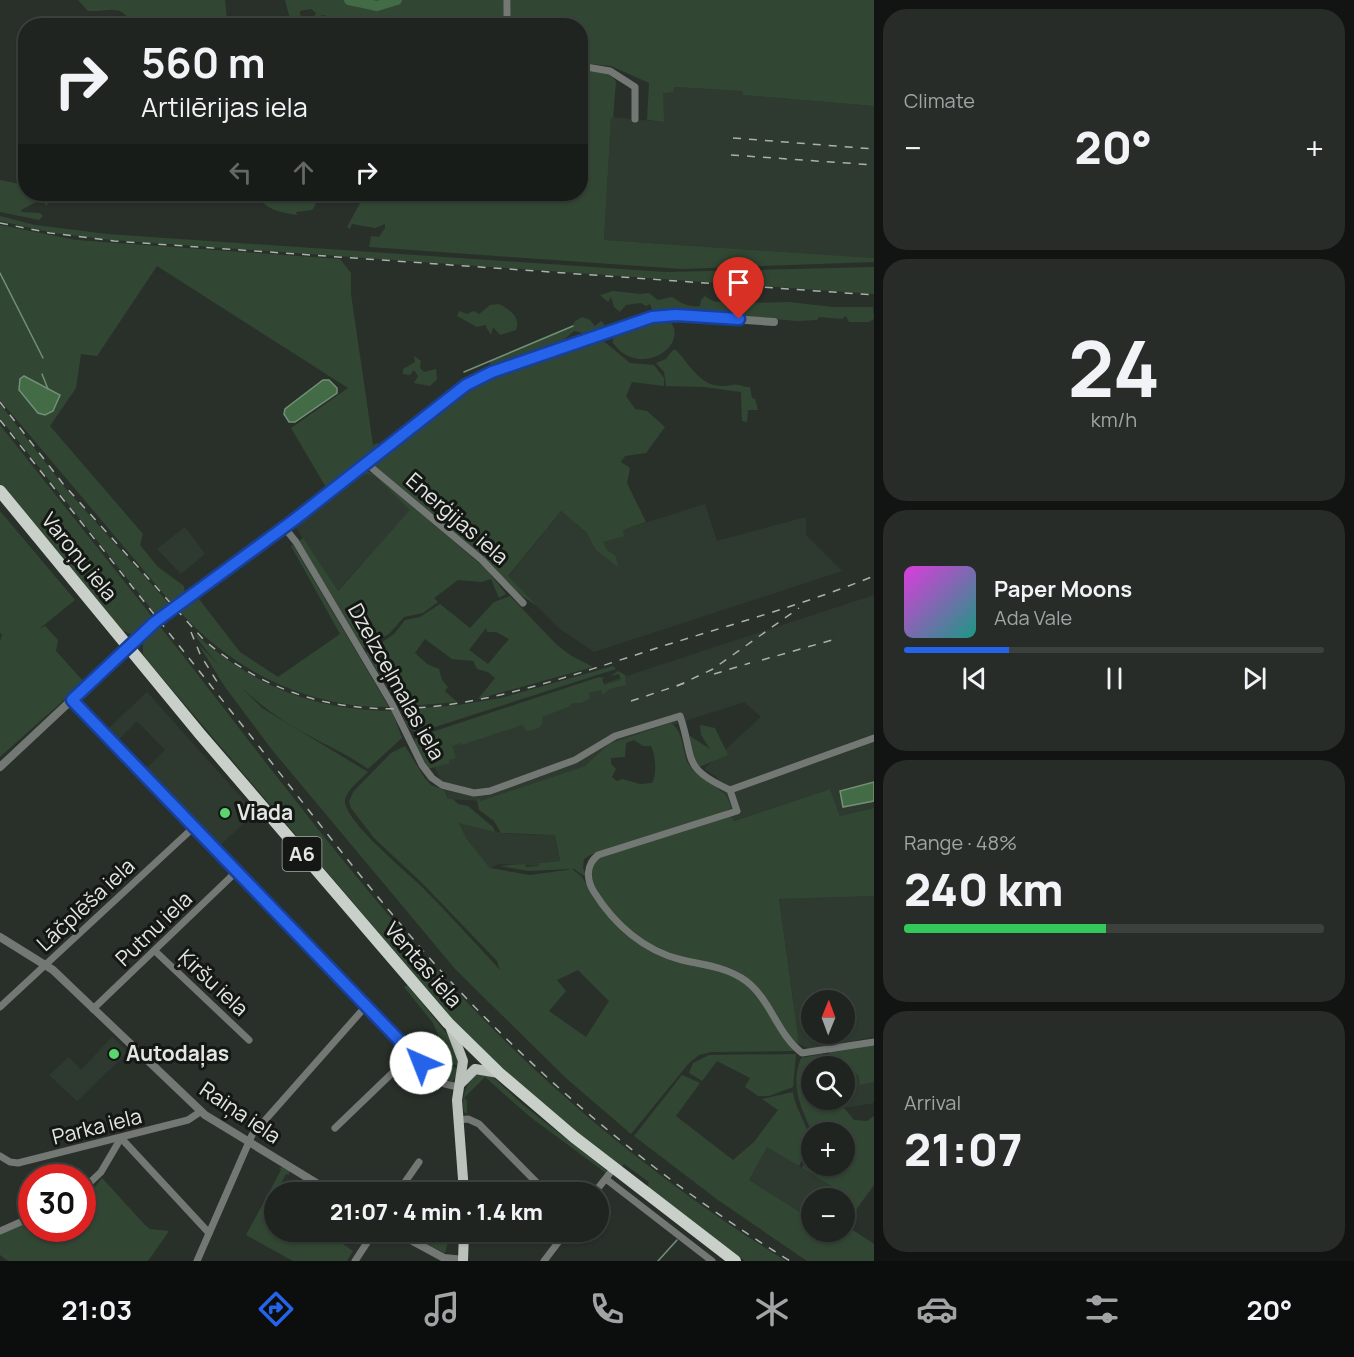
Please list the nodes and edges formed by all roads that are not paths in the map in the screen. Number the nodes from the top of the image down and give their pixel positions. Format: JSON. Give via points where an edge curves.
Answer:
{"nodes":[{"id":1,"x":507,"y":0,"type":"edge"},
{"id":2,"x":507,"y":18,"type":"edge"},
{"id":3,"x":588,"y":67,"type":"edge"},
{"id":4,"x":635,"y":119,"type":"dead end"},
{"id":5,"x":774,"y":322,"type":"dead end"},
{"id":6,"x":366,"y":464,"type":"junction"},
{"id":7,"x":0,"y":491,"type":"edge"},
{"id":8,"x":284,"y":527,"type":"junction"},
{"id":9,"x":523,"y":603,"type":"dead end"},
{"id":10,"x":127,"y":648,"type":"junction"},
{"id":11,"x":72,"y":700,"type":"junction"},
{"id":12,"x":874,"y":738,"type":"edge"},
{"id":13,"x":0,"y":767,"type":"edge"},
{"id":14,"x":730,"y":790,"type":"junction"},
{"id":15,"x":194,"y":827,"type":"junction"},
{"id":16,"x":236,"y":872,"type":"junction"},
{"id":17,"x":0,"y":937,"type":"edge"},
{"id":18,"x":154,"y":951,"type":"junction"},
{"id":19,"x":46,"y":965,"type":"junction"},
{"id":20,"x":366,"y":1006,"type":"junction"},
{"id":21,"x":0,"y":1007,"type":"edge"},
{"id":22,"x":93,"y":1009,"type":"junction"},
{"id":23,"x":448,"y":1023,"type":"junction"},
{"id":24,"x":249,"y":1040,"type":"dead end"},
{"id":25,"x":874,"y":1042,"type":"edge"},
{"id":26,"x":412,"y":1054,"type":"junction"},
{"id":27,"x":481,"y":1057,"type":"junction"},
{"id":28,"x":468,"y":1069,"type":"junction"},
{"id":29,"x":499,"y":1074,"type":"junction"},
{"id":30,"x":458,"y":1087,"type":"junction"},
{"id":31,"x":200,"y":1112,"type":"junction"},
{"id":32,"x":458,"y":1120,"type":"junction"},
{"id":33,"x":335,"y":1128,"type":"dead end"},
{"id":34,"x":121,"y":1138,"type":"junction"},
{"id":35,"x":248,"y":1142,"type":"junction"},
{"id":36,"x":0,"y":1156,"type":"edge"},
{"id":37,"x":419,"y":1162,"type":"dead end"},
{"id":38,"x":610,"y":1174,"type":"junction"},
{"id":39,"x":96,"y":1176,"type":"edge"},
{"id":40,"x":314,"y":1182,"type":"edge"},
{"id":41,"x":405,"y":1182,"type":"edge"},
{"id":42,"x":463,"y":1182,"type":"edge"},
{"id":43,"x":536,"y":1182,"type":"edge"},
{"id":44,"x":603,"y":1182,"type":"edge"},
{"id":45,"x":18,"y":1223,"type":"edge"},
{"id":46,"x":0,"y":1230,"type":"edge"},
{"id":47,"x":209,"y":1233,"type":"junction"},
{"id":48,"x":367,"y":1242,"type":"edge"},
{"id":49,"x":414,"y":1242,"type":"edge"},
{"id":50,"x":464,"y":1242,"type":"edge"},
{"id":51,"x":558,"y":1242,"type":"edge"},
{"id":52,"x":464,"y":1260,"type":"edge"},
{"id":53,"x":197,"y":1261,"type":"edge"},
{"id":54,"x":355,"y":1261,"type":"edge"},
{"id":55,"x":544,"y":1261,"type":"edge"},
{"id":56,"x":712,"y":1261,"type":"edge"},
{"id":57,"x":735,"y":1261,"type":"edge"}],
"edges":[{"from":1,"to":2,"type":"street"},
{"from":3,"to":4,"type":"street","via":[[610,70],[634,87]]},
{"from":5,"to":6,"type":"street","via":[[652,317],[503,368],[466,385]]},
{"from":6,"to":8,"type":"street"},
{"from":6,"to":9,"type":"street","name":"Enerģijas iela","via":[[482,561]]},
{"from":7,"to":10,"type":"highway","name":"Varoņu iela","number":"A6"},
{"from":8,"to":10,"type":"street","via":[[155,622]]},
{"from":8,"to":14,"type":"street","name":"Dzelzceļmalas iela","via":[[382,685],[422,765],[442,785],[474,793],[490,791],[575,760],[615,736],[680,716],[691,763]]},
{"from":10,"to":11,"type":"street"},
{"from":10,"to":23,"type":"highway","name":"Ventas iela","number":"A6"},
{"from":11,"to":13,"type":"street"},
{"from":11,"to":15,"type":"street"},
{"from":12,"to":14,"type":"street"},
{"from":14,"to":25,"type":"street","via":[[737,811],[598,855],[589,869],[592,888],[617,921],[649,948],[680,960],[723,969],[748,982],[789,1041],[802,1053]]},
{"from":15,"to":16,"type":"street"},
{"from":15,"to":19,"type":"street","name":"Lāčplēša iela"},
{"from":16,"to":18,"type":"street","name":"Putnu iela"},
{"from":16,"to":20,"type":"street"},
{"from":17,"to":19,"type":"street","name":"Raiņa iela"},
{"from":18,"to":22,"type":"street","name":"Putnu iela"},
{"from":18,"to":24,"type":"street","name":"Ķiršu iela"},
{"from":19,"to":21,"type":"street","name":"Lāčplēša iela"},
{"from":19,"to":22,"type":"street","name":"Raiņa iela"},
{"from":20,"to":26,"type":"street"},
{"from":20,"to":35,"type":"street"},
{"from":22,"to":31,"type":"street","name":"Raiņa iela"},
{"from":23,"to":27,"type":"highway","name":"Ventas iela","number":"A6"},
{"from":23,"to":28,"type":"main road"},
{"from":26,"to":30,"type":"street","via":[[437,1079]]},
{"from":26,"to":33,"type":"street"},
{"from":27,"to":28,"type":"main road","via":[[470,1061]]},
{"from":27,"to":29,"type":"highway","name":"Ventas iela","number":"A6"},
{"from":28,"to":29,"type":"main road"},
{"from":28,"to":30,"type":"main road"},
{"from":29,"to":38,"type":"highway","name":"Ventas iela","number":"A6"},
{"from":30,"to":32,"type":"main road"},
{"from":31,"to":34,"type":"street","name":"Parka iela","via":[[188,1120]]},
{"from":31,"to":35,"type":"street","name":"Raiņa iela"},
{"from":32,"to":42,"type":"main road"},
{"from":32,"to":43,"type":"street","via":[[479,1124]]},
{"from":34,"to":36,"type":"street","name":"Parka iela","via":[[18,1163]]},
{"from":34,"to":39,"type":"street"},
{"from":34,"to":47,"type":"street"},
{"from":35,"to":40,"type":"street","name":"Raiņa iela"},
{"from":35,"to":47,"type":"street"},
{"from":37,"to":41,"type":"street"},
{"from":38,"to":44,"type":"street"},
{"from":38,"to":56,"type":"street"},
{"from":38,"to":57,"type":"highway","name":"Ventas iela","number":"A6"},
{"from":45,"to":46,"type":"street"},
{"from":47,"to":53,"type":"street"},
{"from":48,"to":54,"type":"street"},
{"from":49,"to":52,"type":"street","via":[[444,1258]]},
{"from":50,"to":52,"type":"main road"},
{"from":51,"to":55,"type":"street"}]}
